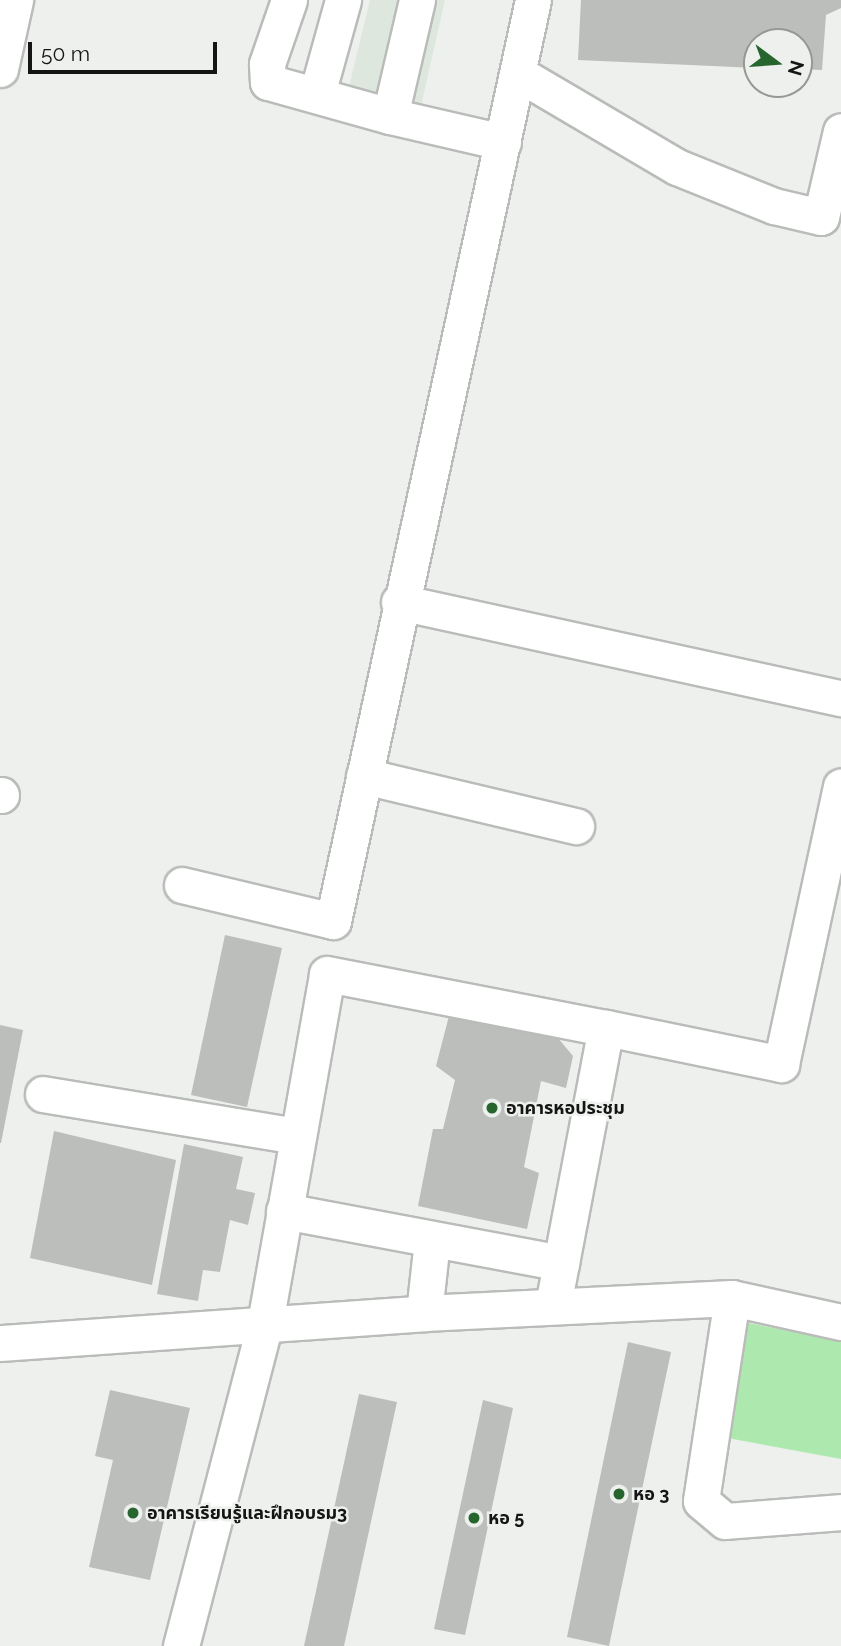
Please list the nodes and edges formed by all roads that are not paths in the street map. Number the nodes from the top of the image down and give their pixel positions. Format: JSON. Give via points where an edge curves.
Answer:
{"nodes":[{"id":1,"x":15,"y":0,"type":"edge"},
{"id":2,"x":289,"y":0,"type":"edge"},
{"id":3,"x":343,"y":0,"type":"edge"},
{"id":4,"x":417,"y":0,"type":"edge"},
{"id":5,"x":533,"y":0,"type":"edge"},
{"id":6,"x":0,"y":69,"type":"edge"},
{"id":7,"x":519,"y":75,"type":"junction"},
{"id":8,"x":317,"y":94,"type":"junction"},
{"id":9,"x":390,"y":116,"type":"junction"},
{"id":10,"x":841,"y":131,"type":"edge"},
{"id":11,"x":503,"y":142,"type":"junction"},
{"id":12,"x":831,"y":217,"type":"edge"},
{"id":13,"x":399,"y":602,"type":"junction"},
{"id":14,"x":841,"y":698,"type":"edge"},
{"id":15,"x":364,"y":776,"type":"junction"},
{"id":16,"x":841,"y":786,"type":"edge"},
{"id":17,"x":576,"y":825,"type":"dead end"},
{"id":18,"x":182,"y":885,"type":"dead end"},
{"id":19,"x":606,"y":1028,"type":"junction"},
{"id":20,"x":43,"y":1094,"type":"dead end"},
{"id":21,"x":298,"y":1136,"type":"junction"},
{"id":22,"x":284,"y":1211,"type":"junction"},
{"id":23,"x":432,"y":1241,"type":"junction"},
{"id":24,"x":561,"y":1263,"type":"junction"},
{"id":25,"x":732,"y":1298,"type":"junction"},
{"id":26,"x":553,"y":1305,"type":"junction"},
{"id":27,"x":424,"y":1313,"type":"junction"},
{"id":28,"x":841,"y":1322,"type":"edge"},
{"id":29,"x":265,"y":1323,"type":"junction"},
{"id":30,"x":0,"y":1343,"type":"edge"},
{"id":31,"x":841,"y":1512,"type":"edge"},
{"id":32,"x":181,"y":1646,"type":"edge"}],
"edges":[{"from":1,"to":6,"type":"lane"},
{"from":2,"to":8,"type":"lane","via":[[266,76],[272,85]]},
{"from":3,"to":8,"type":"lane"},
{"from":4,"to":9,"type":"lane"},
{"from":5,"to":7,"type":"lane"},
{"from":7,"to":11,"type":"lane"},
{"from":7,"to":12,"type":"lane","via":[[677,167],[774,206]]},
{"from":8,"to":9,"type":"lane"},
{"from":9,"to":11,"type":"lane"},
{"from":10,"to":12,"type":"lane"},
{"from":11,"to":13,"type":"lane"},
{"from":13,"to":14,"type":"lane"},
{"from":13,"to":15,"type":"lane"},
{"from":15,"to":17,"type":"lane"},
{"from":15,"to":18,"type":"lane","via":[[333,921]]},
{"from":16,"to":19,"type":"lane","via":[[781,1064]]},
{"from":19,"to":21,"type":"lane","via":[[327,974]]},
{"from":19,"to":24,"type":"lane"},
{"from":20,"to":21,"type":"lane"},
{"from":21,"to":22,"type":"lane"},
{"from":22,"to":23,"type":"lane"},
{"from":22,"to":29,"type":"lane"},
{"from":23,"to":24,"type":"lane"},
{"from":23,"to":27,"type":"lane"},
{"from":24,"to":26,"type":"lane"},
{"from":25,"to":26,"type":"lane"},
{"from":25,"to":28,"type":"lane"},
{"from":25,"to":31,"type":"lane","via":[[701,1501],[725,1521]]},
{"from":26,"to":27,"type":"lane"},
{"from":27,"to":29,"type":"lane"},
{"from":29,"to":30,"type":"lane"},
{"from":29,"to":32,"type":"lane"}]}
